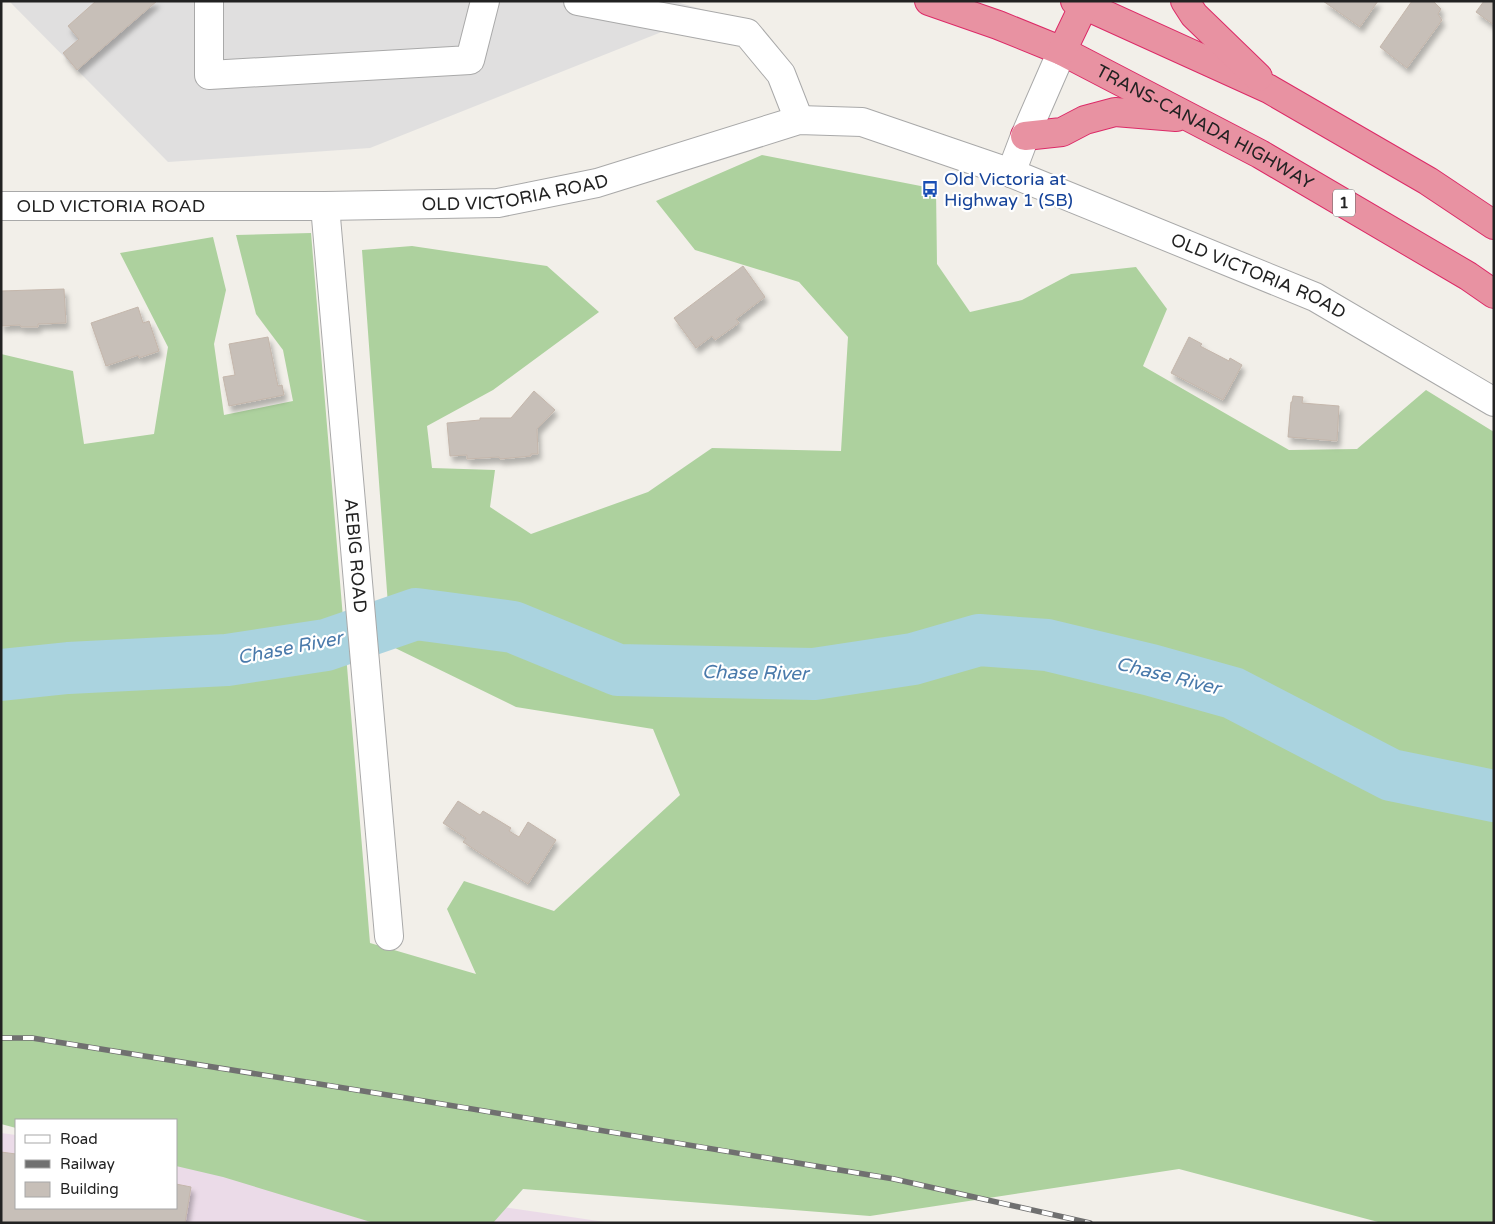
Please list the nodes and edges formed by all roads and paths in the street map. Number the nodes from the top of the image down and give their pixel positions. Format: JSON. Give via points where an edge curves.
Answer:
{"nodes":[{"id":1,"x":209,"y":1,"type":"edge"},
{"id":2,"x":485,"y":1,"type":"edge"},
{"id":3,"x":578,"y":1,"type":"edge"},
{"id":4,"x":929,"y":1,"type":"edge"},
{"id":5,"x":1185,"y":1,"type":"edge"},
{"id":6,"x":1082,"y":2,"type":"edge"},
{"id":7,"x":1062,"y":52,"type":"junction"},
{"id":8,"x":1269,"y":89,"type":"junction"},
{"id":9,"x":1190,"y":118,"type":"junction"},
{"id":10,"x":799,"y":120,"type":"junction"},
{"id":11,"x":1025,"y":136,"type":"junction"},
{"id":12,"x":1011,"y":173,"type":"junction"},
{"id":13,"x":1,"y":206,"type":"edge"},
{"id":14,"x":325,"y":206,"type":"junction"},
{"id":15,"x":1494,"y":225,"type":"edge"},
{"id":16,"x":1494,"y":294,"type":"edge"},
{"id":17,"x":1494,"y":402,"type":"edge"},
{"id":18,"x":389,"y":936,"type":"dead end"}],
"edges":[{"from":1,"to":2,"type":"street","via":[[209,75],[470,60]]},
{"from":3,"to":10,"type":"street","via":[[746,33],[781,74]]},
{"from":4,"to":7,"type":"highway","name":"TRANS-CANADA HIGHWAY","number":"1","via":[[998,24]]},
{"from":5,"to":8,"type":"highway"},
{"from":6,"to":7,"type":"highway"},
{"from":6,"to":8,"type":"highway"},
{"from":7,"to":9,"type":"highway","name":"TRANS-CANADA HIGHWAY","number":"1"},
{"from":7,"to":11,"type":"street"},
{"from":8,"to":15,"type":"highway","via":[[1428,181]]},
{"from":9,"to":11,"type":"highway","via":[[1116,112],[1085,120],[1062,132]]},
{"from":9,"to":16,"type":"highway","name":"TRANS-CANADA HIGHWAY","number":"1","via":[[1260,154]]},
{"from":10,"to":12,"type":"street","name":"OLD VICTORIA ROAD","via":[[862,122]]},
{"from":10,"to":14,"type":"street","name":"OLD VICTORIA ROAD","via":[[597,183],[498,203]]},
{"from":11,"to":12,"type":"street"},
{"from":12,"to":17,"type":"street","name":"OLD VICTORIA ROAD","via":[[1316,297]]},
{"from":13,"to":14,"type":"street","name":"OLD VICTORIA ROAD"},
{"from":14,"to":18,"type":"street","name":"AEBIG ROAD"}]}
